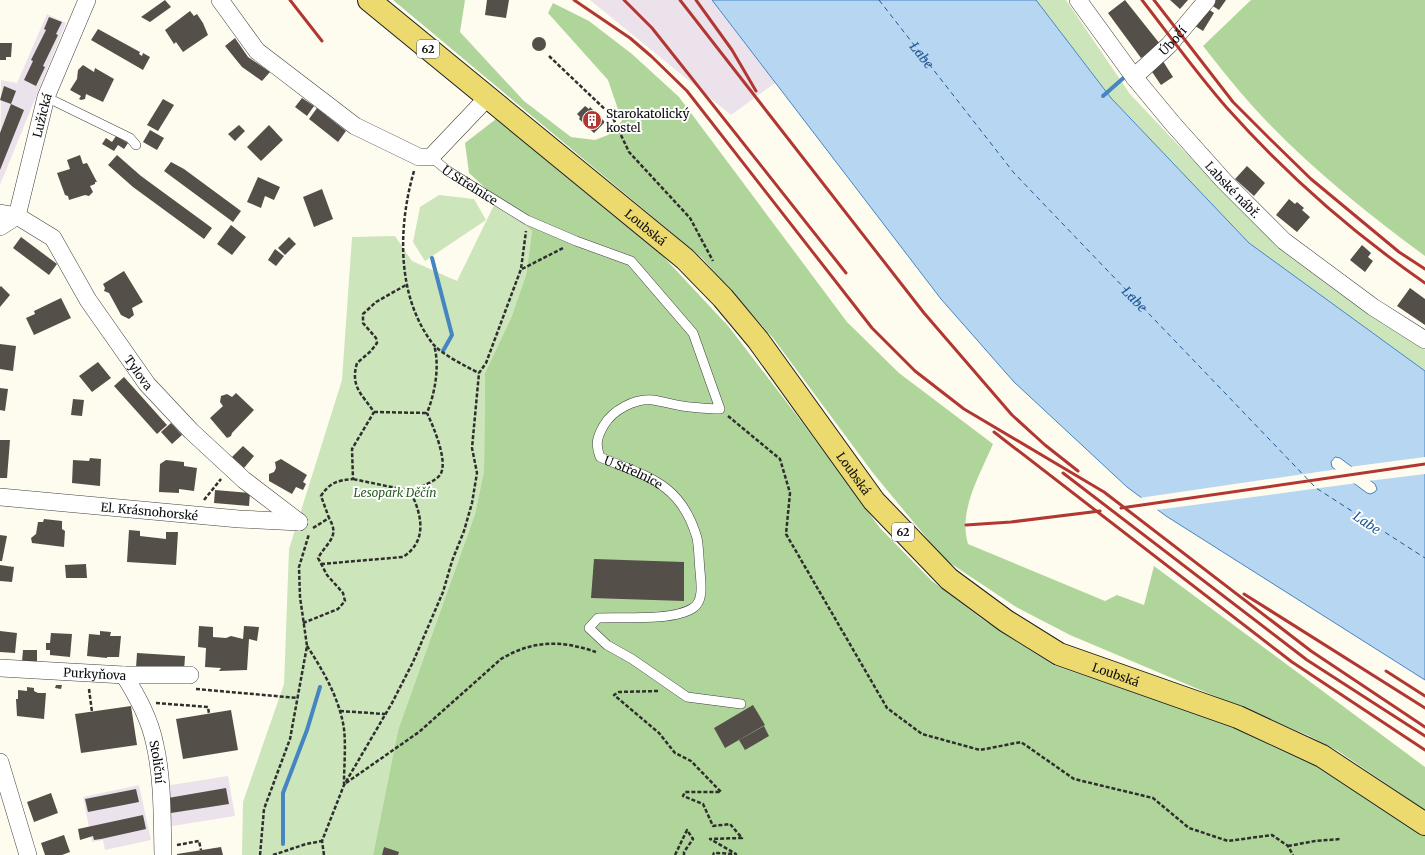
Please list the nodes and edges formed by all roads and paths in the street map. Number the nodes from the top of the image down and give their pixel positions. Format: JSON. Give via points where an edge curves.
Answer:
{"nodes":[{"id":1,"x":87,"y":0,"type":"edge"},
{"id":2,"x":220,"y":0,"type":"edge"},
{"id":3,"x":369,"y":0,"type":"edge"},
{"id":4,"x":1078,"y":0,"type":"edge"},
{"id":5,"x":1207,"y":0,"type":"edge"},
{"id":6,"x":549,"y":56,"type":"dead end"},
{"id":7,"x":1134,"y":76,"type":"junction"},
{"id":8,"x":46,"y":97,"type":"junction"},
{"id":9,"x":488,"y":97,"type":"junction"},
{"id":10,"x":136,"y":145,"type":"dead end"},
{"id":11,"x":425,"y":157,"type":"junction"},
{"id":12,"x":0,"y":213,"type":"edge"},
{"id":13,"x":17,"y":216,"type":"junction"},
{"id":14,"x":527,"y":220,"type":"junction"},
{"id":15,"x":0,"y":228,"type":"edge"},
{"id":16,"x":576,"y":241,"type":"junction"},
{"id":17,"x":714,"y":265,"type":"dead end"},
{"id":18,"x":521,"y":270,"type":"junction"},
{"id":19,"x":406,"y":285,"type":"junction"},
{"id":20,"x":1425,"y":340,"type":"edge"},
{"id":21,"x":434,"y":345,"type":"junction"},
{"id":22,"x":479,"y":373,"type":"junction"},
{"id":23,"x":720,"y":409,"type":"junction"},
{"id":24,"x":374,"y":412,"type":"junction"},
{"id":25,"x":426,"y":413,"type":"junction"},
{"id":26,"x":231,"y":468,"type":"junction"},
{"id":27,"x":353,"y":479,"type":"junction"},
{"id":28,"x":410,"y":491,"type":"junction"},
{"id":29,"x":0,"y":496,"type":"edge"},
{"id":30,"x":193,"y":515,"type":"junction"},
{"id":31,"x":329,"y":518,"type":"junction"},
{"id":32,"x":299,"y":522,"type":"joint"},
{"id":33,"x":320,"y":564,"type":"junction"},
{"id":34,"x":303,"y":624,"type":"junction"},
{"id":35,"x":307,"y":646,"type":"junction"},
{"id":36,"x":600,"y":653,"type":"dead end"},
{"id":37,"x":0,"y":668,"type":"edge"},
{"id":38,"x":88,"y":673,"type":"junction"},
{"id":39,"x":124,"y":675,"type":"junction"},
{"id":40,"x":185,"y":675,"type":"joint"},
{"id":41,"x":674,"y":690,"type":"junction"},
{"id":42,"x":298,"y":698,"type":"junction"},
{"id":43,"x":140,"y":702,"type":"junction"},
{"id":44,"x":741,"y":704,"type":"dead end"},
{"id":45,"x":340,"y":711,"type":"junction"},
{"id":46,"x":92,"y":712,"type":"dead end"},
{"id":47,"x":209,"y":714,"type":"dead end"},
{"id":48,"x":385,"y":714,"type":"junction"},
{"id":49,"x":0,"y":762,"type":"edge"},
{"id":50,"x":344,"y":785,"type":"junction"},
{"id":51,"x":1425,"y":824,"type":"edge"},
{"id":52,"x":1341,"y":839,"type":"dead end"},
{"id":53,"x":322,"y":841,"type":"junction"},
{"id":54,"x":1288,"y":846,"type":"junction"},
{"id":55,"x":201,"y":850,"type":"dead end"},
{"id":56,"x":163,"y":851,"type":"edge"},
{"id":57,"x":28,"y":855,"type":"edge"},
{"id":58,"x":260,"y":855,"type":"edge"},
{"id":59,"x":273,"y":855,"type":"edge"},
{"id":60,"x":324,"y":855,"type":"edge"},
{"id":61,"x":675,"y":855,"type":"edge"},
{"id":62,"x":684,"y":855,"type":"edge"},
{"id":63,"x":713,"y":855,"type":"edge"},
{"id":64,"x":1293,"y":855,"type":"edge"}],
"edges":[{"from":1,"to":8,"type":"street","name":"Lužická"},
{"from":2,"to":11,"type":"street","name":"U Střelnice","via":[[257,51],[355,126]]},
{"from":3,"to":9,"type":"main road","name":"Loubská","number":"62"},
{"from":4,"to":7,"type":"street","name":"Labské nábř."},
{"from":5,"to":7,"type":"street","name":"Úbočí","via":[[1168,45]]},
{"from":6,"to":17,"type":"path","via":[[612,116],[629,152],[690,218]]},
{"from":7,"to":20,"type":"street","name":"Labské nábř.","via":[[1224,181],[1284,241],[1373,307]]},
{"from":8,"to":10,"type":"lane","via":[[130,138]]},
{"from":8,"to":13,"type":"street","name":"Lužická"},
{"from":9,"to":11,"type":"street","name":"U Střelnice"},
{"from":9,"to":51,"type":"main road","name":"Loubská","number":"62","via":[[685,259],[724,298],[758,340],[874,501],[949,579],[1006,621],[1059,654],[1238,717],[1322,756]]},
{"from":11,"to":14,"type":"lane","name":"U Střelnice"},
{"from":11,"to":19,"type":"path","via":[[408,193],[404,245]]},
{"from":12,"to":13,"type":"street","name":"Tylova"},
{"from":13,"to":15,"type":"street"},
{"from":13,"to":26,"type":"street","name":"Tylova","via":[[53,238],[88,300],[147,384],[193,433]]},
{"from":14,"to":16,"type":"lane","name":"U Střelnice"},
{"from":14,"to":18,"type":"path"},
{"from":16,"to":18,"type":"path"},
{"from":16,"to":23,"type":"lane","name":"U Střelnice","via":[[631,261],[688,327],[693,333]]},
{"from":18,"to":22,"type":"path","via":[[486,363]]},
{"from":19,"to":21,"type":"path","via":[[414,312]]},
{"from":19,"to":24,"type":"path","via":[[376,302],[365,311],[362,318],[363,324],[376,338],[377,343],[357,363],[354,376],[356,387]]},
{"from":21,"to":22,"type":"path","via":[[462,365]]},
{"from":21,"to":25,"type":"path","via":[[437,357],[432,400]]},
{"from":22,"to":48,"type":"path","via":[[472,448],[477,473],[472,503],[440,599],[413,662]]},
{"from":23,"to":41,"type":"lane","name":"U Střelnice","via":[[689,407],[652,400],[635,402],[618,409],[597,437],[596,447],[600,457],[644,475],[669,489],[686,509],[697,539],[701,597],[694,608],[678,616],[598,618],[588,628],[607,645],[632,659]]},
{"from":23,"to":54,"type":"path","via":[[780,460],[790,493],[786,534],[887,708],[922,734],[980,750],[1021,742],[1074,780],[1153,798],[1188,828],[1228,841],[1272,835]]},
{"from":24,"to":25,"type":"path"},
{"from":24,"to":27,"type":"path","via":[[352,449]]},
{"from":25,"to":28,"type":"path","via":[[434,427],[442,468],[435,480]]},
{"from":26,"to":30,"type":"path"},
{"from":26,"to":32,"type":"street","name":"Tylova"},
{"from":27,"to":28,"type":"path"},
{"from":27,"to":31,"type":"path","via":[[340,480],[326,487],[321,496]]},
{"from":28,"to":33,"type":"path","via":[[420,519],[419,539],[411,552],[403,557]]},
{"from":29,"to":30,"type":"street","name":"El. Krásnohorské"},
{"from":30,"to":32,"type":"street","name":"El. Krásnohorské"},
{"from":31,"to":33,"type":"path","via":[[335,528],[334,534],[318,558]]},
{"from":31,"to":34,"type":"path","via":[[310,530],[299,567]]},
{"from":33,"to":34,"type":"path","via":[[343,592],[345,601],[338,609]]},
{"from":34,"to":35,"type":"path"},
{"from":35,"to":42,"type":"path"},
{"from":35,"to":45,"type":"path"},
{"from":36,"to":50,"type":"path","via":[[581,647],[534,644],[501,658],[419,732]]},
{"from":37,"to":38,"type":"street","name":"Purkyňova"},
{"from":38,"to":39,"type":"street","name":"Purkyňova"},
{"from":38,"to":46,"type":"path"},
{"from":39,"to":40,"type":"street","name":"Purkyňova"},
{"from":39,"to":43,"type":"street","name":"Stoliční"},
{"from":40,"to":42,"type":"path","via":[[182,680],[190,688]]},
{"from":41,"to":44,"type":"lane","name":"U Střelnice","via":[[687,697]]},
{"from":41,"to":63,"type":"path","via":[[619,692],[614,695],[659,733],[676,753],[691,761],[721,792],[685,792],[683,796],[703,804],[713,826],[730,824],[742,838],[710,839],[736,854]]},
{"from":42,"to":58,"type":"path","via":[[290,739],[264,809]]},
{"from":43,"to":47,"type":"path","via":[[208,706]]},
{"from":43,"to":56,"type":"street","name":"Stoliční","via":[[155,744],[161,794]]},
{"from":45,"to":48,"type":"path"},
{"from":45,"to":50,"type":"path","via":[[345,752]]},
{"from":48,"to":50,"type":"path"},
{"from":49,"to":57,"type":"street"},
{"from":50,"to":53,"type":"path"},
{"from":52,"to":54,"type":"path"},
{"from":53,"to":59,"type":"path"},
{"from":53,"to":60,"type":"path"},
{"from":54,"to":64,"type":"path"},
{"from":55,"to":56,"type":"path","via":[[199,841]]},
{"from":61,"to":62,"type":"path","via":[[687,830],[693,839]]}]}
